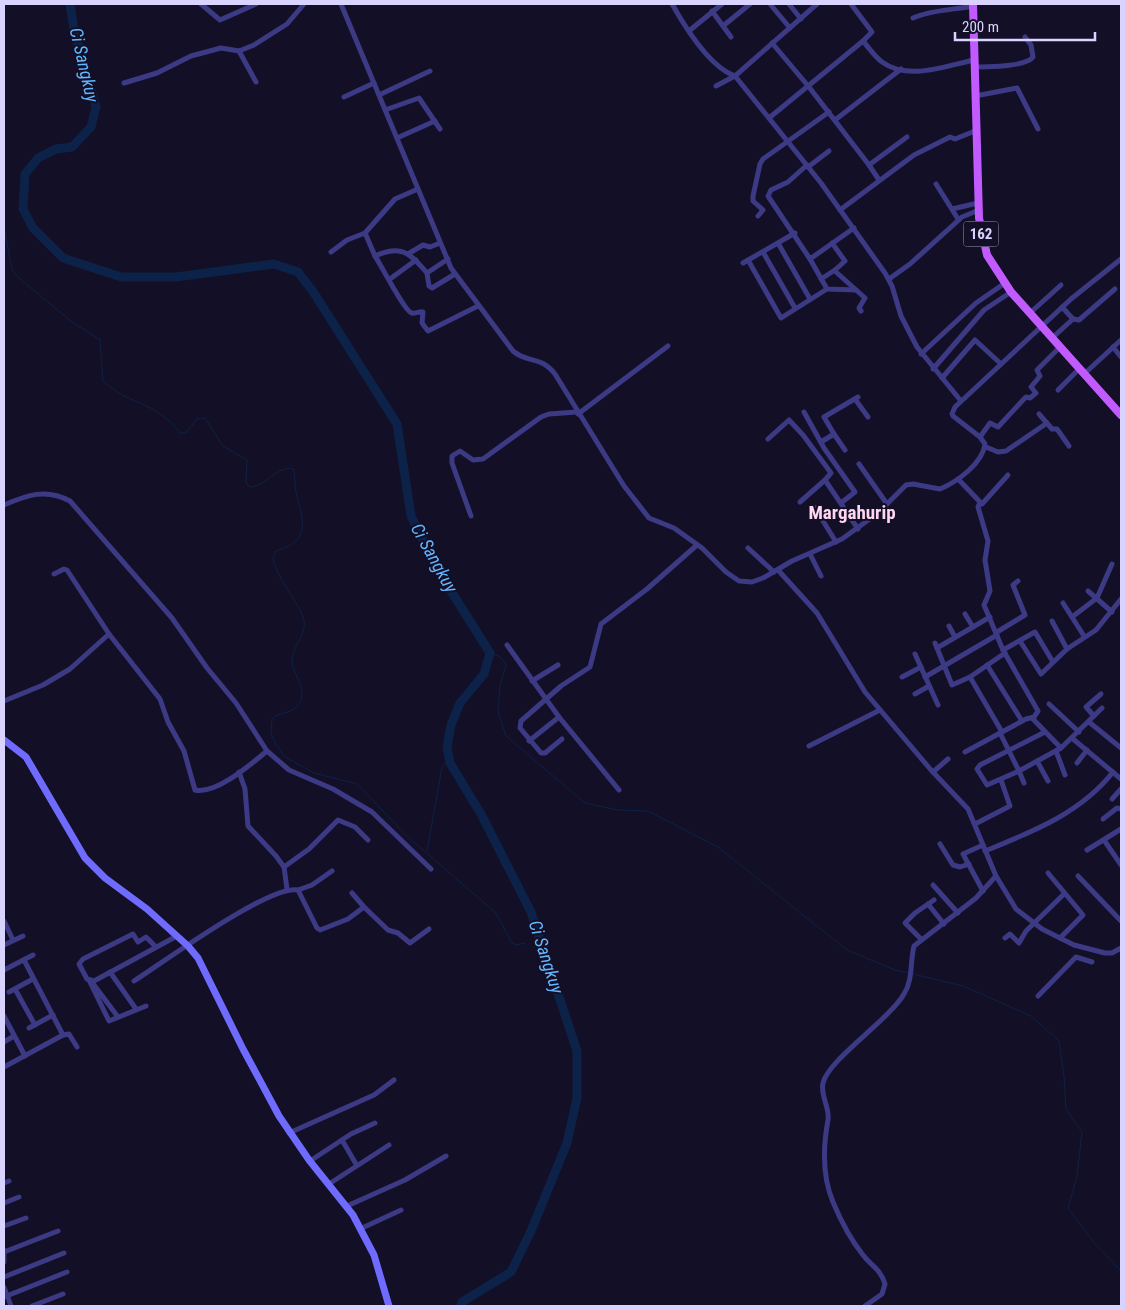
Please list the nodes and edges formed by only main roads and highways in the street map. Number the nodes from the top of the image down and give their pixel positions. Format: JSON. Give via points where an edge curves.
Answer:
{"nodes":[{"id":1,"x":973,"y":5,"type":"edge"},
{"id":2,"x":1121,"y":415,"type":"edge"}],
"edges":[{"from":1,"to":2,"type":"main road","number":"162","via":[[978,206],[987,255],[1011,292]]}]}
